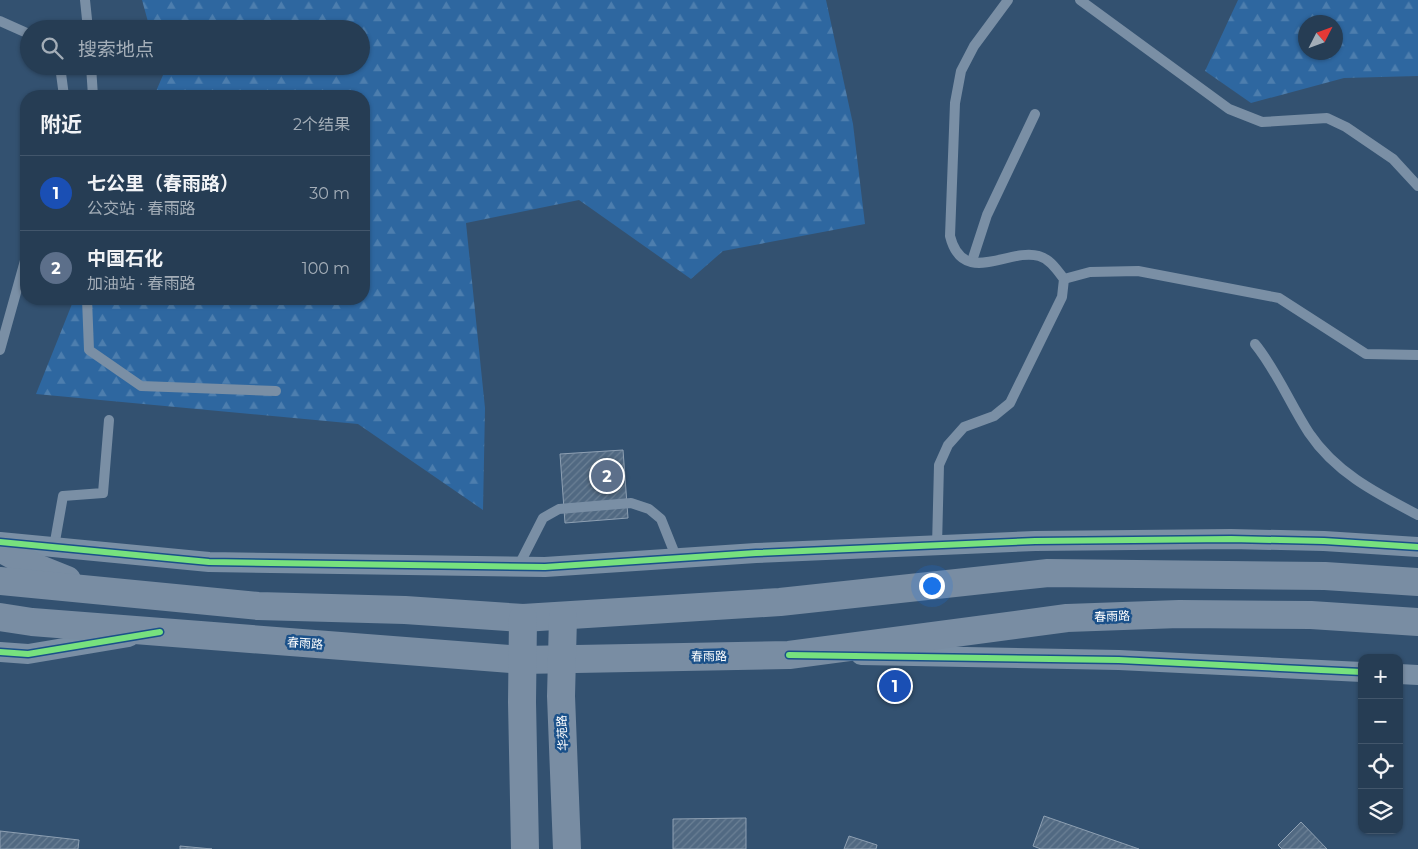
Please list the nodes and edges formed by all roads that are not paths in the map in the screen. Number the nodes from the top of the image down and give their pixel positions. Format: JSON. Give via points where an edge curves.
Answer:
{"nodes":[{"id":1,"x":85,"y":0,"type":"edge"},
{"id":2,"x":1008,"y":0,"type":"edge"},
{"id":3,"x":1080,"y":0,"type":"edge"},
{"id":4,"x":87,"y":20,"type":"edge"},
{"id":5,"x":0,"y":21,"type":"edge"},
{"id":6,"x":20,"y":30,"type":"edge"},
{"id":7,"x":61,"y":75,"type":"edge"},
{"id":8,"x":92,"y":75,"type":"edge"},
{"id":9,"x":63,"y":90,"type":"edge"},
{"id":10,"x":93,"y":90,"type":"edge"},
{"id":11,"x":1035,"y":114,"type":"dead end"},
{"id":12,"x":1418,"y":186,"type":"edge"},
{"id":13,"x":972,"y":261,"type":"junction"},
{"id":14,"x":20,"y":278,"type":"edge"},
{"id":15,"x":1064,"y":279,"type":"junction"},
{"id":16,"x":87,"y":305,"type":"edge"},
{"id":17,"x":1255,"y":344,"type":"dead end"},
{"id":18,"x":0,"y":350,"type":"edge"},
{"id":19,"x":1418,"y":355,"type":"edge"},
{"id":20,"x":276,"y":391,"type":"dead end"},
{"id":21,"x":109,"y":420,"type":"dead end"},
{"id":22,"x":1418,"y":515,"type":"edge"},
{"id":23,"x":46,"y":546,"type":"junction"},
{"id":24,"x":937,"y":546,"type":"junction"},
{"id":25,"x":1418,"y":547,"type":"edge"},
{"id":26,"x":2,"y":549,"type":"edge"},
{"id":27,"x":677,"y":559,"type":"junction"},
{"id":28,"x":518,"y":567,"type":"junction"},
{"id":29,"x":0,"y":581,"type":"edge"},
{"id":30,"x":1418,"y":582,"type":"edge"},
{"id":31,"x":90,"y":589,"type":"junction"},
{"id":32,"x":0,"y":617,"type":"edge"},
{"id":33,"x":563,"y":617,"type":"junction"},
{"id":34,"x":523,"y":618,"type":"junction"},
{"id":35,"x":1418,"y":622,"type":"edge"},
{"id":36,"x":160,"y":632,"type":"junction"},
{"id":37,"x":0,"y":652,"type":"edge"},
{"id":38,"x":789,"y":655,"type":"junction"},
{"id":39,"x":562,"y":659,"type":"junction"},
{"id":40,"x":522,"y":660,"type":"junction"},
{"id":41,"x":1358,"y":672,"type":"edge"},
{"id":42,"x":1403,"y":674,"type":"edge"},
{"id":43,"x":1418,"y":675,"type":"edge"},
{"id":44,"x":525,"y":849,"type":"edge"},
{"id":45,"x":567,"y":849,"type":"edge"}],
"edges":[{"from":1,"to":4,"type":"lane"},
{"from":2,"to":13,"type":"lane","via":[[974,46],[961,71],[955,104],[950,236],[959,256]]},
{"from":3,"to":12,"type":"lane","via":[[1228,109],[1262,122],[1327,118],[1393,159]]},
{"from":5,"to":6,"type":"lane"},
{"from":7,"to":9,"type":"lane"},
{"from":8,"to":10,"type":"lane"},
{"from":11,"to":13,"type":"lane","via":[[987,215]]},
{"from":13,"to":15,"type":"lane","via":[[994,262],[1028,254],[1039,256],[1050,261]]},
{"from":14,"to":18,"type":"lane"},
{"from":15,"to":19,"type":"lane","via":[[1090,272],[1138,271],[1279,298],[1366,354]]},
{"from":15,"to":24,"type":"lane","via":[[1062,297],[1010,403],[994,416],[964,427],[948,445],[939,465]]},
{"from":16,"to":20,"type":"lane","via":[[89,350],[141,386]]},
{"from":17,"to":22,"type":"lane","via":[[1309,433],[1335,465],[1368,490]]},
{"from":21,"to":23,"type":"lane","via":[[103,493],[64,496]]},
{"from":23,"to":26,"type":"main road"},
{"from":23,"to":28,"type":"street","via":[[209,562]]},
{"from":24,"to":25,"type":"street","via":[[1035,541],[1231,539]]},
{"from":24,"to":27,"type":"street"},
{"from":26,"to":31,"type":"main road","via":[[37,568]]},
{"from":27,"to":28,"type":"street"},
{"from":27,"to":28,"type":"lane","via":[[662,519],[649,509],[631,503],[558,509],[543,518]]},
{"from":29,"to":31,"type":"main road"},
{"from":30,"to":33,"type":"main road","via":[[1325,576],[1048,573],[780,602]]},
{"from":31,"to":34,"type":"main road","via":[[258,606],[405,610]]},
{"from":32,"to":36,"type":"main road","name":"春雨路"},
{"from":33,"to":34,"type":"main road"},
{"from":33,"to":39,"type":"main road","name":"华苑路"},
{"from":34,"to":40,"type":"main road"},
{"from":35,"to":38,"type":"main road","name":"春雨路","via":[[1310,615],[1179,614],[1067,618]]},
{"from":36,"to":37,"type":"street","via":[[28,654]]},
{"from":36,"to":40,"type":"main road","name":"春雨路"},
{"from":38,"to":39,"type":"main road","name":"春雨路"},
{"from":38,"to":41,"type":"street","via":[[1119,660]]},
{"from":39,"to":40,"type":"main road","name":"春雨路"},
{"from":39,"to":45,"type":"main road","name":"华苑路"},
{"from":40,"to":44,"type":"main road"},
{"from":42,"to":43,"type":"street"}]}
